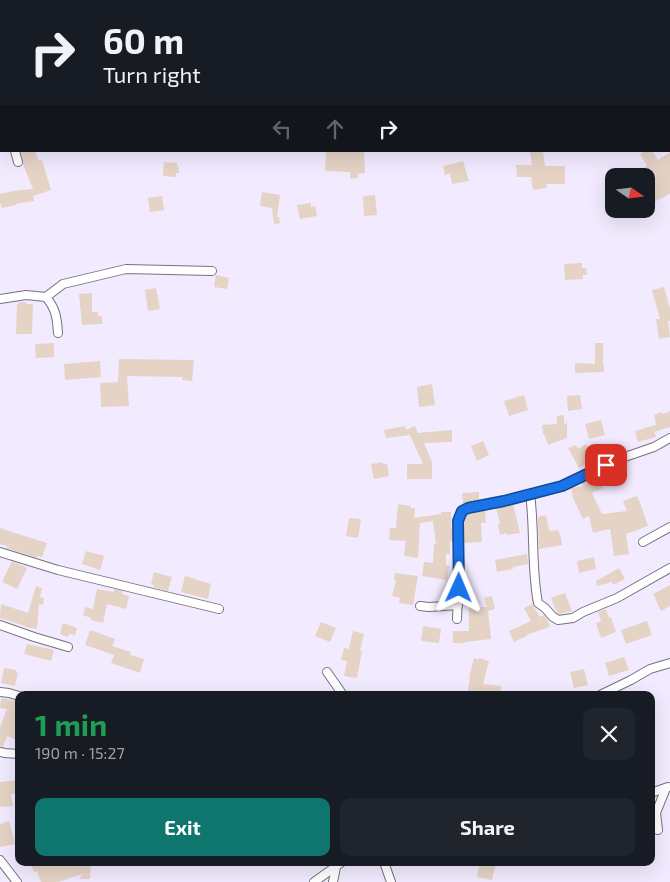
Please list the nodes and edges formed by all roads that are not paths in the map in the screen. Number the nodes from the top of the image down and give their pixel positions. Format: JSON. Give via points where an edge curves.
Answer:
{"nodes":[{"id":1,"x":15,"y":152,"type":"edge"},
{"id":2,"x":18,"y":162,"type":"dead end"},
{"id":3,"x":212,"y":271,"type":"dead end"},
{"id":4,"x":46,"y":297,"type":"junction"},
{"id":5,"x":0,"y":299,"type":"edge"},
{"id":6,"x":58,"y":333,"type":"dead end"},
{"id":7,"x":670,"y":438,"type":"edge"},
{"id":8,"x":530,"y":494,"type":"junction"},
{"id":9,"x":670,"y":527,"type":"edge"},
{"id":10,"x":643,"y":542,"type":"dead end"},
{"id":11,"x":0,"y":552,"type":"edge"},
{"id":12,"x":670,"y":568,"type":"edge"},
{"id":13,"x":458,"y":605,"type":"junction"},
{"id":14,"x":420,"y":606,"type":"dead end"},
{"id":15,"x":219,"y":609,"type":"dead end"},
{"id":16,"x":457,"y":619,"type":"dead end"},
{"id":17,"x":0,"y":625,"type":"edge"},
{"id":18,"x":68,"y":647,"type":"dead end"},
{"id":19,"x":670,"y":663,"type":"edge"},
{"id":20,"x":327,"y":672,"type":"dead end"},
{"id":21,"x":340,"y":691,"type":"edge"},
{"id":22,"x":608,"y":691,"type":"edge"},
{"id":23,"x":0,"y":692,"type":"edge"},
{"id":24,"x":15,"y":695,"type":"edge"},
{"id":25,"x":0,"y":752,"type":"edge"},
{"id":26,"x":15,"y":754,"type":"edge"},
{"id":27,"x":668,"y":787,"type":"edge"},
{"id":28,"x":655,"y":792,"type":"edge"},
{"id":29,"x":658,"y":830,"type":"dead end"},
{"id":30,"x":0,"y":860,"type":"edge"},
{"id":31,"x":338,"y":866,"type":"edge"},
{"id":32,"x":339,"y":866,"type":"edge"},
{"id":33,"x":385,"y":866,"type":"edge"},
{"id":34,"x":17,"y":882,"type":"edge"},
{"id":35,"x":314,"y":882,"type":"edge"},
{"id":36,"x":333,"y":882,"type":"edge"},
{"id":37,"x":391,"y":882,"type":"edge"}],
"edges":[{"from":1,"to":2,"type":"street"},
{"from":3,"to":4,"type":"street","via":[[126,269],[63,284]]},
{"from":4,"to":5,"type":"street","via":[[26,295]]},
{"from":4,"to":6,"type":"street","via":[[54,306]]},
{"from":7,"to":8,"type":"street","via":[[562,486]]},
{"from":8,"to":12,"type":"street","via":[[538,603],[558,620],[573,618],[609,602]]},
{"from":8,"to":13,"type":"street","via":[[462,511],[458,521]]},
{"from":9,"to":10,"type":"street"},
{"from":11,"to":15,"type":"street","via":[[58,570]]},
{"from":13,"to":14,"type":"street"},
{"from":13,"to":16,"type":"street"},
{"from":17,"to":18,"type":"street"},
{"from":19,"to":22,"type":"street","via":[[650,669]]},
{"from":20,"to":21,"type":"street"},
{"from":23,"to":24,"type":"street"},
{"from":25,"to":26,"type":"street"},
{"from":27,"to":28,"type":"street"},
{"from":27,"to":29,"type":"street","via":[[656,813]]},
{"from":30,"to":34,"type":"street"},
{"from":31,"to":35,"type":"street"},
{"from":32,"to":36,"type":"street"},
{"from":33,"to":37,"type":"street"}]}
